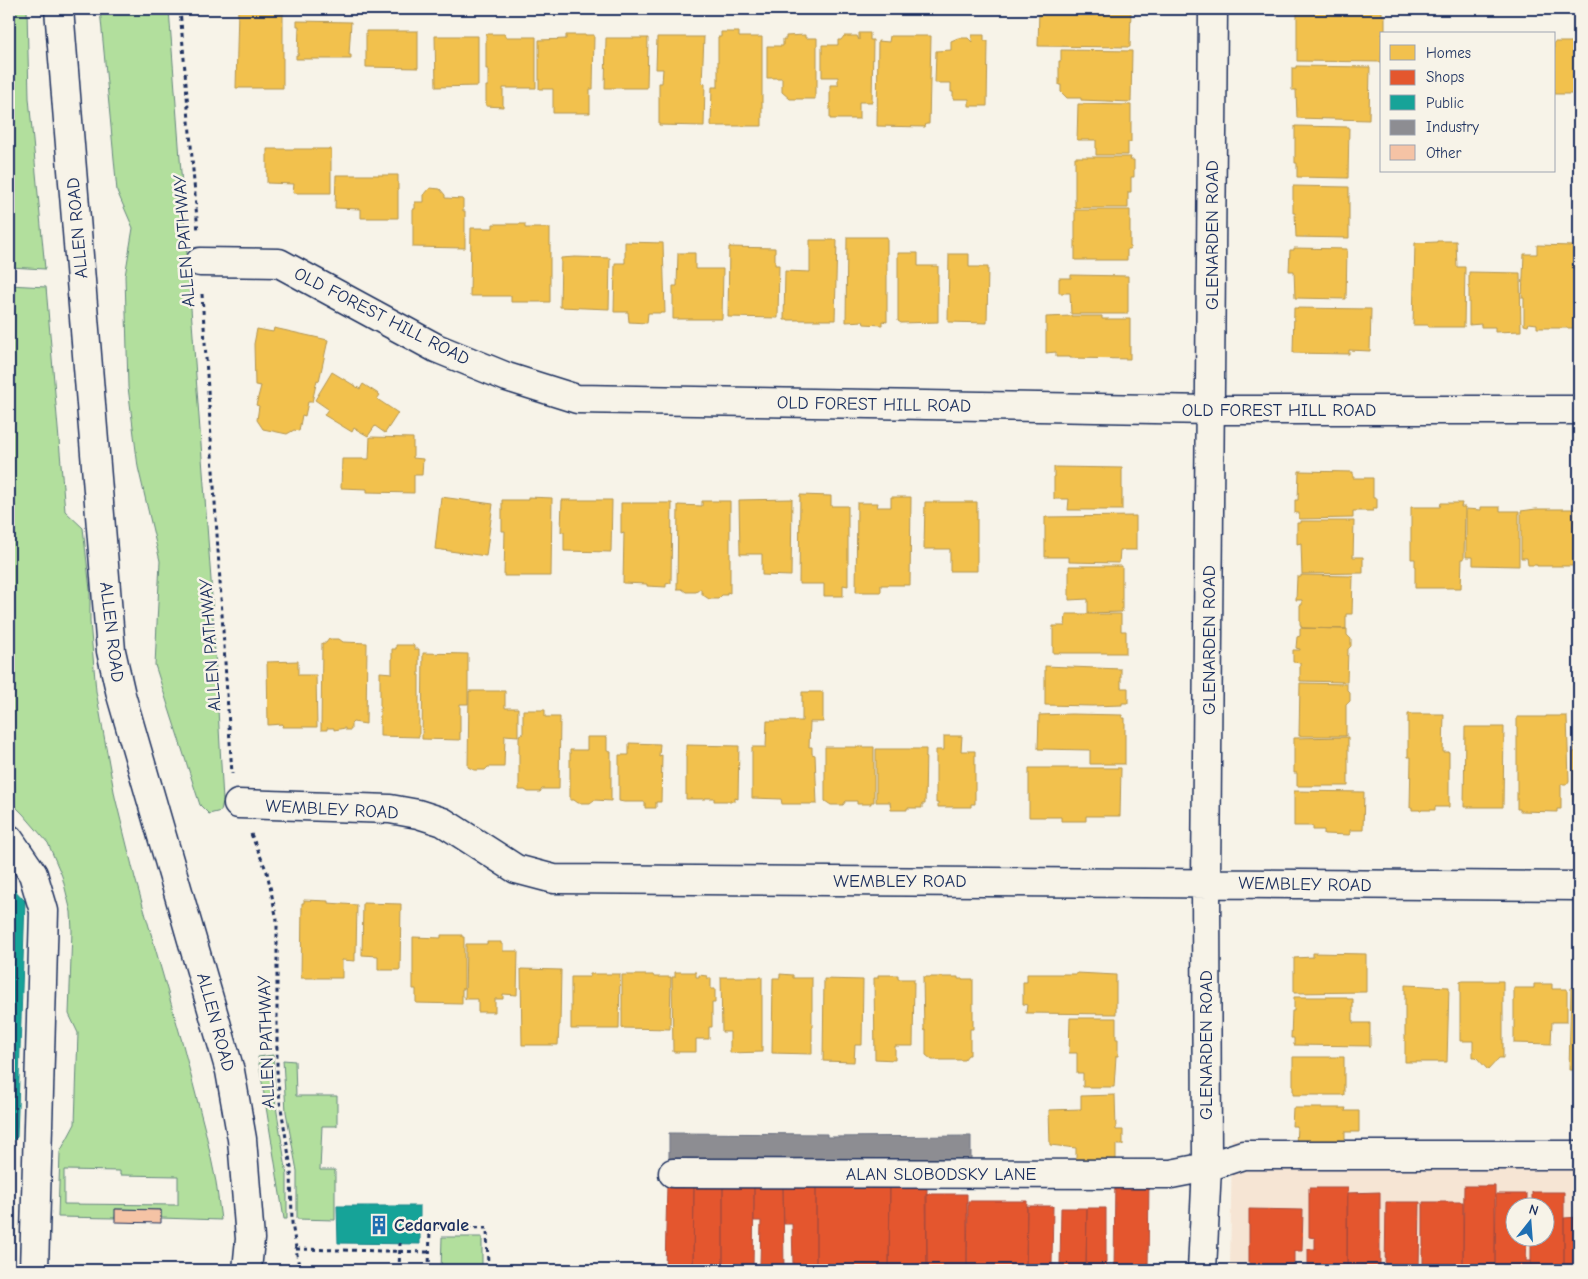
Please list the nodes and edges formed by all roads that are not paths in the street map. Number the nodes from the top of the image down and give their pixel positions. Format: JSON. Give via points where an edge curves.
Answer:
{"nodes":[{"id":1,"x":59,"y":9,"type":"edge"},
{"id":2,"x":1213,"y":9,"type":"edge"},
{"id":3,"x":200,"y":262,"type":"road end"},
{"id":4,"x":1210,"y":410,"type":"junction"},
{"id":5,"x":1579,"y":410,"type":"edge"},
{"id":6,"x":238,"y":804,"type":"road end"},
{"id":7,"x":9,"y":839,"type":"edge"},
{"id":8,"x":1206,"y":883,"type":"junction"},
{"id":9,"x":1579,"y":886,"type":"edge"},
{"id":10,"x":1579,"y":1155,"type":"edge"},
{"id":11,"x":1207,"y":1166,"type":"junction"},
{"id":12,"x":673,"y":1173,"type":"dead end"},
{"id":13,"x":250,"y":1239,"type":"junction"},
{"id":14,"x":34,"y":1270,"type":"edge"},
{"id":15,"x":247,"y":1270,"type":"edge"},
{"id":16,"x":261,"y":1270,"type":"edge"},
{"id":17,"x":1202,"y":1270,"type":"edge"}],
"edges":[{"from":1,"to":13,"type":"main road","name":"ALLEN ROAD","via":[[111,651],[230,1071],[242,1139]]},
{"from":2,"to":4,"type":"main road","name":"GLENARDEN ROAD"},
{"from":3,"to":4,"type":"main road","name":"OLD FOREST HILL ROAD","via":[[279,263],[436,348],[508,377],[577,399]]},
{"from":4,"to":5,"type":"main road","name":"OLD FOREST HILL ROAD"},
{"from":4,"to":8,"type":"main road","name":"GLENARDEN ROAD"},
{"from":6,"to":8,"type":"main road","name":"WEMBLEY ROAD","via":[[390,809],[418,814],[443,822],[516,869],[554,879]]},
{"from":7,"to":14,"type":"main road","via":[[33,874],[44,911]]},
{"from":8,"to":9,"type":"main road","name":"WEMBLEY ROAD"},
{"from":8,"to":11,"type":"main road","name":"GLENARDEN ROAD"},
{"from":10,"to":11,"type":"main road","name":"ALAN SLOBODSKY LANE","via":[[1243,1155]]},
{"from":11,"to":12,"type":"main road","name":"ALAN SLOBODSKY LANE","via":[[1171,1174]]},
{"from":11,"to":17,"type":"main road","name":"GLENARDEN ROAD"},
{"from":13,"to":15,"type":"main road"},
{"from":13,"to":16,"type":"main road"}]}
